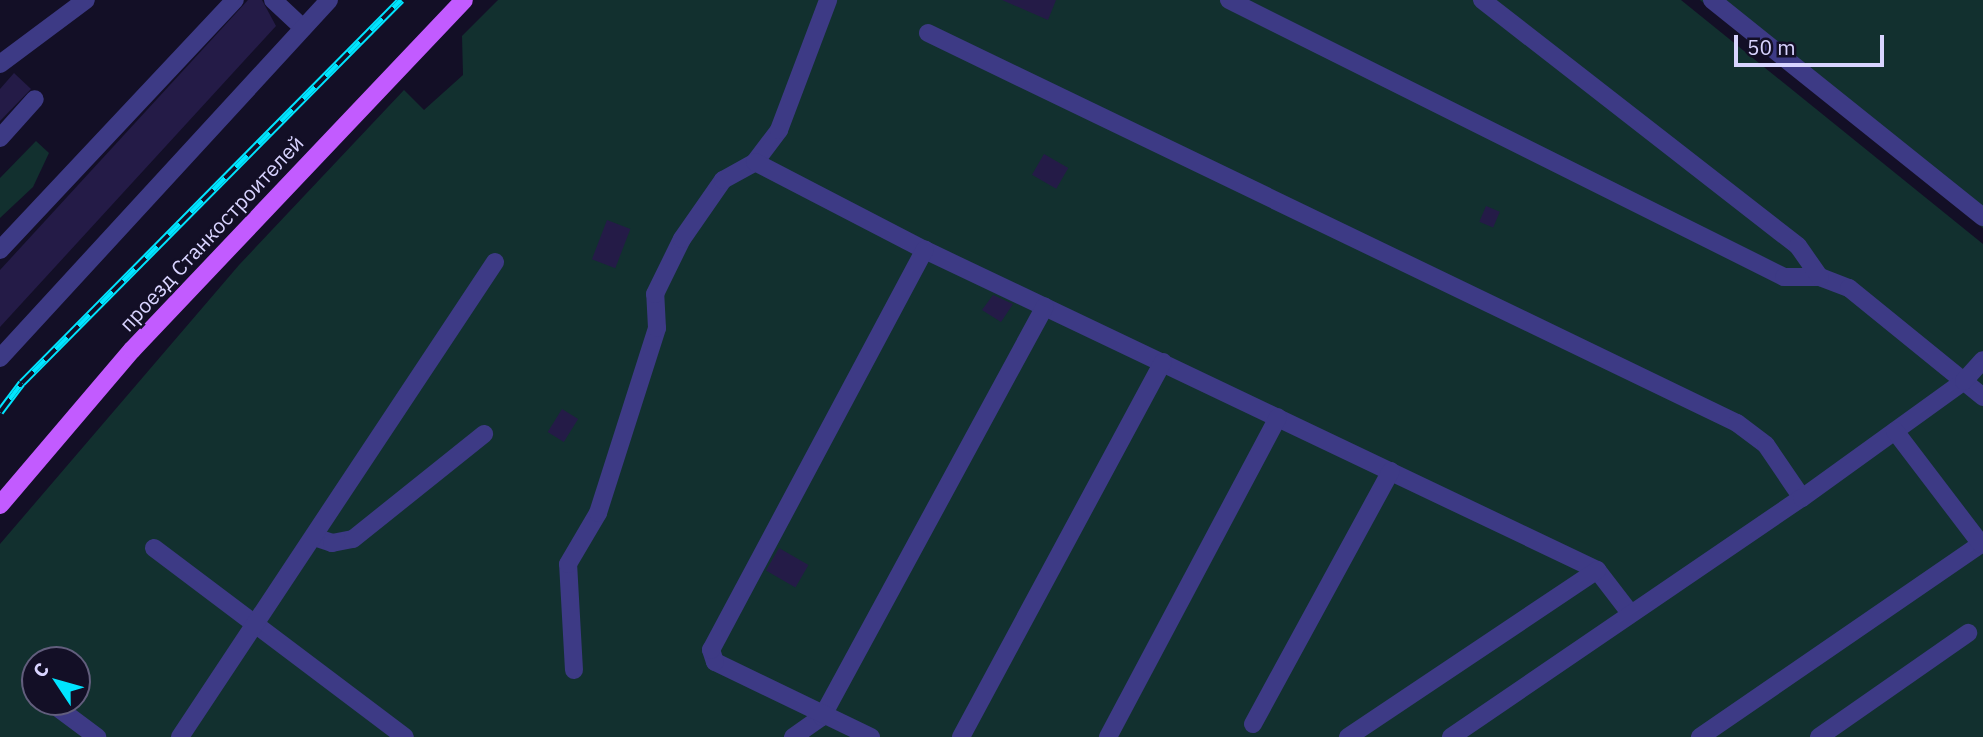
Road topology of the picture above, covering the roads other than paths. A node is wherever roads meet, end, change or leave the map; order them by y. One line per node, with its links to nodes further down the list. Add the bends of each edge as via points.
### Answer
1 (86, 0): 12 (street)
2 (235, 0): 17 (street)
3 (273, 0): 10 (street)
4 (329, 0): 10 (street)
5 (464, 0): 32 (main road, проезд Станкостроителей, via 141,340)
6 (828, 0): 15 (street, via 779,130)
7 (1229, 0): 20 (street, via 1784,277)
8 (1482, 0): 20 (street, via 1798,246)
9 (1712, 0): 16 (street)
10 (303, 28): 22 (street)
11 (928, 33): 31 (street, via 1737,423 1766,445)
12 (0, 64)
13 (36, 99): 14 (street)
14 (0, 138)
15 (755, 162): 18 (street); 39 (street, via 723,180 682,239 655,294 657,328 598,513 568,564)
16 (1983, 217)
17 (0, 250)
18 (925, 250): 21 (street); 41 (street, via 711,650 715,662)
19 (495, 262): 33 (street)
20 (1820, 277): 25 (street, via 1849,288)
21 (1045, 307): 24 (street); 41 (street)
22 (0, 358)
23 (1983, 360): 25 (street)
24 (1163, 362): 27 (street); 48 (street)
25 (1964, 381): 26 (street); 28 (street)
26 (1983, 397)
27 (1278, 417): 30 (street); 49 (street)
28 (1895, 431): 31 (street); 52 (street, via 1981,544)
29 (484, 434): 33 (street, via 353,539 332,543)
30 (1391, 471): 35 (street); 42 (street)
31 (1802, 498): 36 (street)
32 (0, 505)
33 (314, 537): 37 (street)
34 (154, 548): 37 (street)
35 (1597, 570): 36 (street); 50 (street)
36 (1630, 613): 51 (street)
37 (258, 625): 44 (street); 45 (street)
38 (1968, 633): 53 (street)
39 (574, 670)
40 (69, 716): 43 (street)
41 (822, 717): 46 (street); 47 (street)
42 (1254, 724)
43 (97, 737)
44 (180, 737)
45 (405, 737)
46 (793, 737)
47 (871, 737)
48 (961, 737)
49 (1108, 737)
50 (1348, 737)
51 (1451, 737)
52 (1700, 737)
53 (1819, 737)

